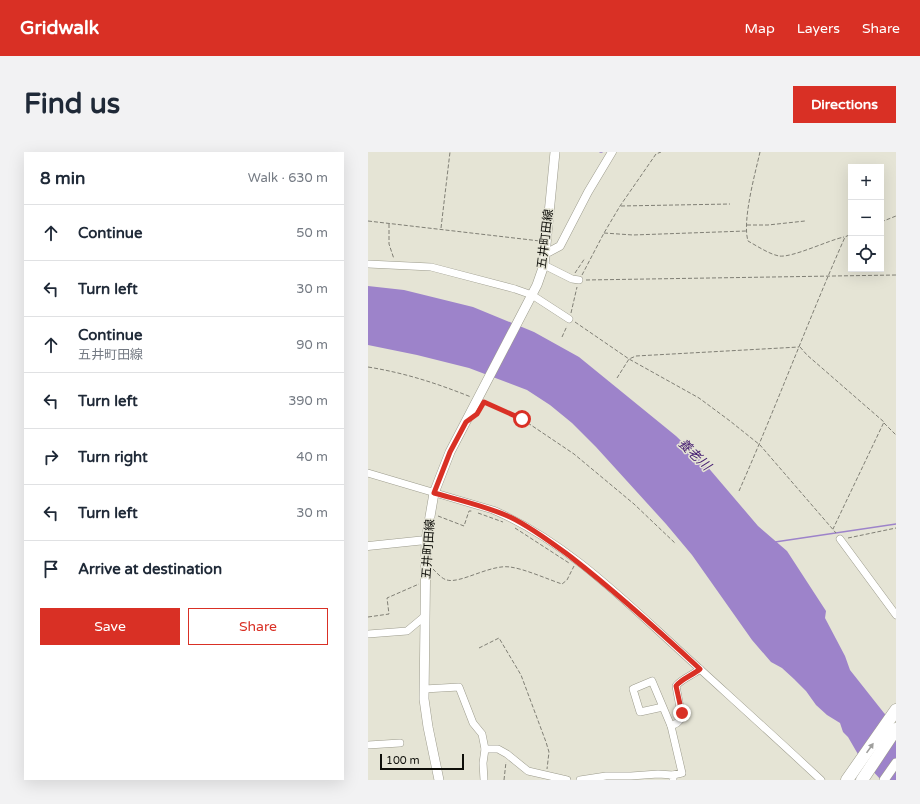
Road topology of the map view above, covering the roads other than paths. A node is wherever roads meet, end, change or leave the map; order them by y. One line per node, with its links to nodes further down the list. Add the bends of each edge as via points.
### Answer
1 (556, 152): 3 (main road, 五井町田線)
2 (612, 152): 3 (street, via 560,246)
3 (545, 254): 5 (main road, 五井町田線)
4 (368, 264): 7 (street, via 431,267)
5 (544, 265): 6 (street); 7 (main road, 五井町田線)
6 (576, 279)
7 (532, 295): 8 (street); 10 (main road, 五井町田線, via 481,401 450,452)
8 (569, 319)
9 (368, 473): 10 (street)
10 (434, 493): 12 (main road, 五井町田線); 19 (street, via 493,510 547,539 615,592)
11 (840, 539): 14 (street)
12 (426, 540): 13 (street); 15 (main road, 五井町田線)
13 (368, 546)
14 (896, 615)
15 (425, 616): 16 (main road, 五井町田線); 17 (street)
16 (425, 630): 17 (street); 20 (main road, 五井町田線)
17 (407, 631): 18 (street)
18 (368, 634)
19 (700, 669): 23 (street, via 676,686 682,718); 35 (street)
20 (424, 689): 27 (street, via 459,686 473,723 482,734); 31 (main road, 五井町田線, via 428,727)
21 (662, 707): 21 (street, via 652,681 632,689 640,712); 23 (street)
22 (896, 710): 36 (highway, one-way to 22)
23 (671, 726): 30 (street, via 682,773)
24 (896, 729): 37 (highway)
25 (400, 743): 26 (street)
26 (368, 745)
27 (485, 749): 29 (street, via 498,749 528,771); 32 (street)
28 (896, 763): 38 (main road)
29 (545, 777): 33 (street)
30 (673, 777): 34 (street, via 658,774)
31 (439, 780)
32 (484, 780)
33 (567, 780)
34 (580, 780)
35 (821, 780)
36 (847, 780)
37 (862, 780)
38 (884, 780)

